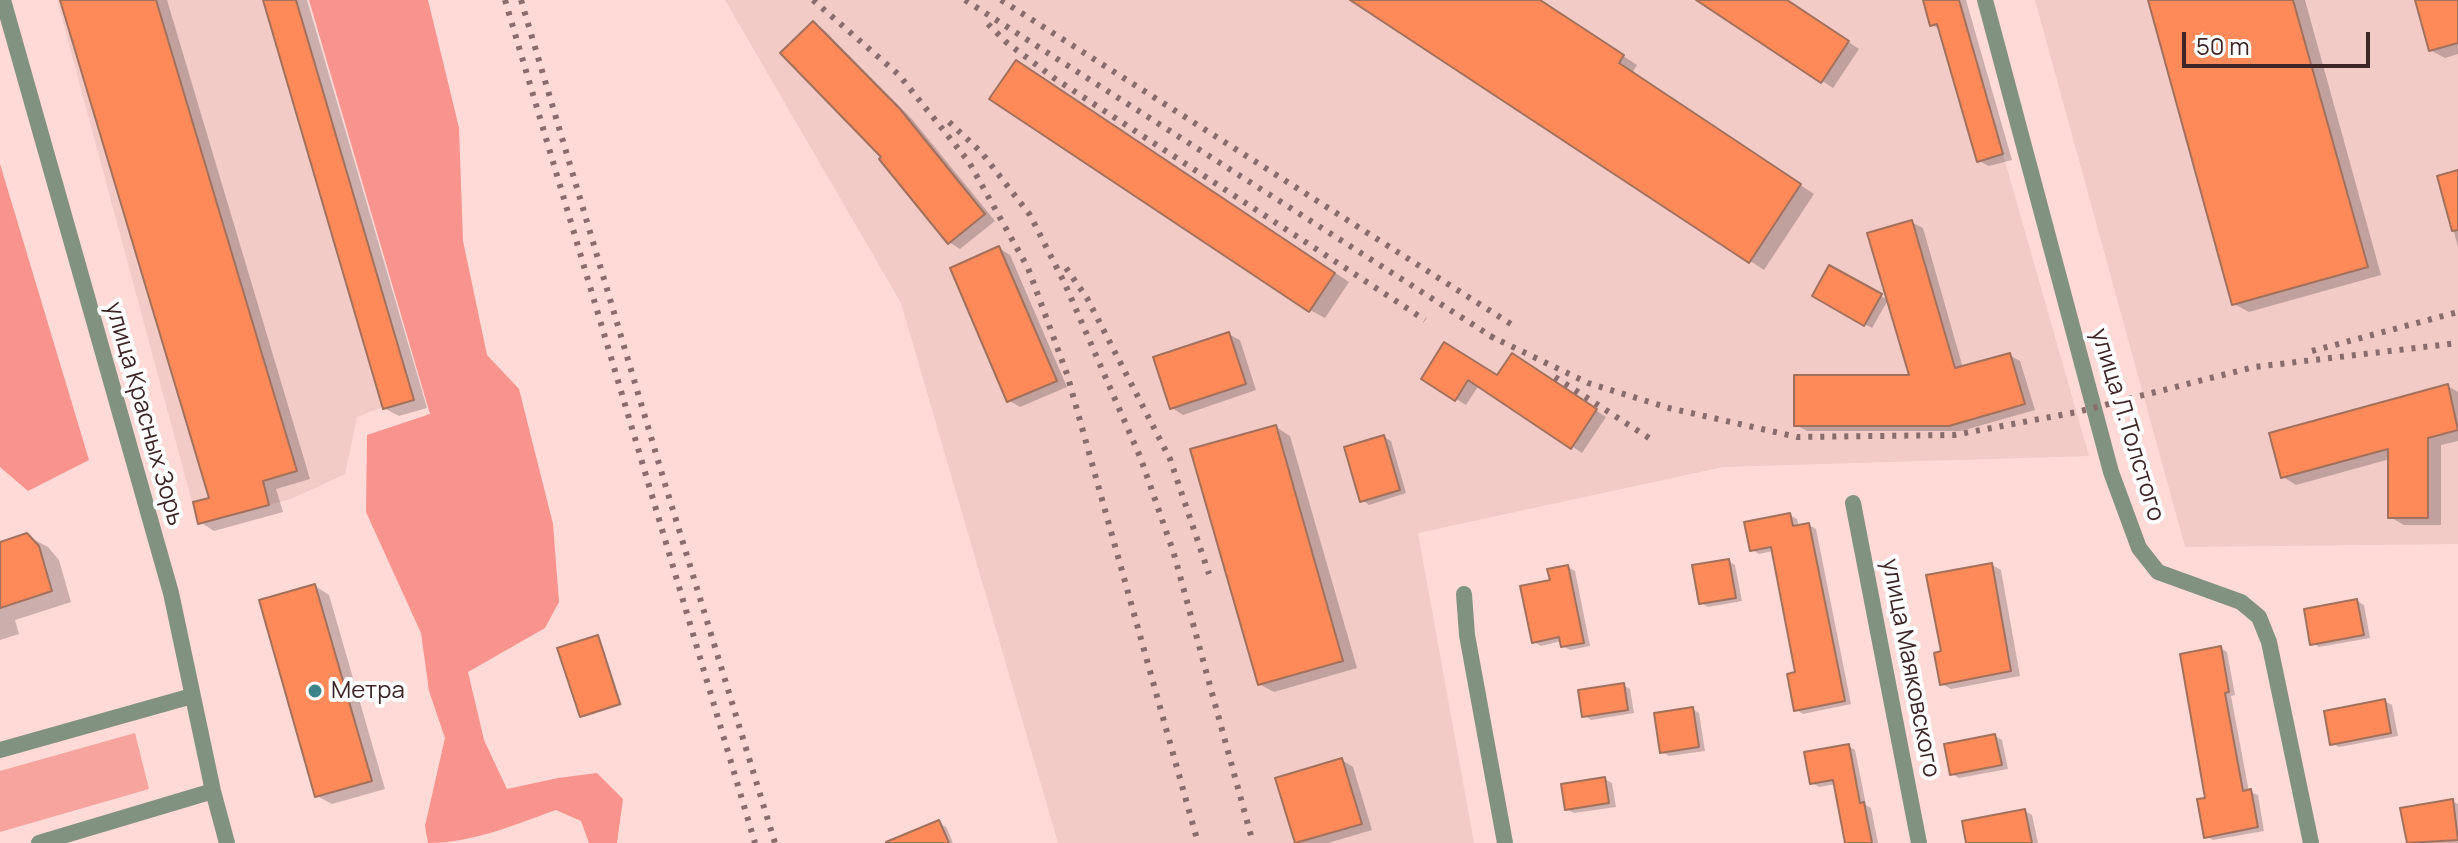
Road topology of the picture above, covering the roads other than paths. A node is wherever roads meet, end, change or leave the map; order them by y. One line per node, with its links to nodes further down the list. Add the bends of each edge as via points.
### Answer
1 (3, 0): 5 (street, улица Красных Зорь, via 171,593)
2 (1985, 0): 12 (street, улица Л.Толстого, via 2111,472 2139,548 2158,572 2241,602 2259,617 2269,642)
3 (1853, 503): 11 (street, улица Маяковского)
4 (1464, 594): 10 (street)
5 (192, 696): 6 (street); 7 (street, улица Красных Зорь)
6 (0, 750)
7 (213, 791): 8 (street); 9 (street, улица Красных Зорь)
8 (39, 843)
9 (227, 843)
10 (1505, 843)
11 (1919, 843)
12 (2311, 843)

